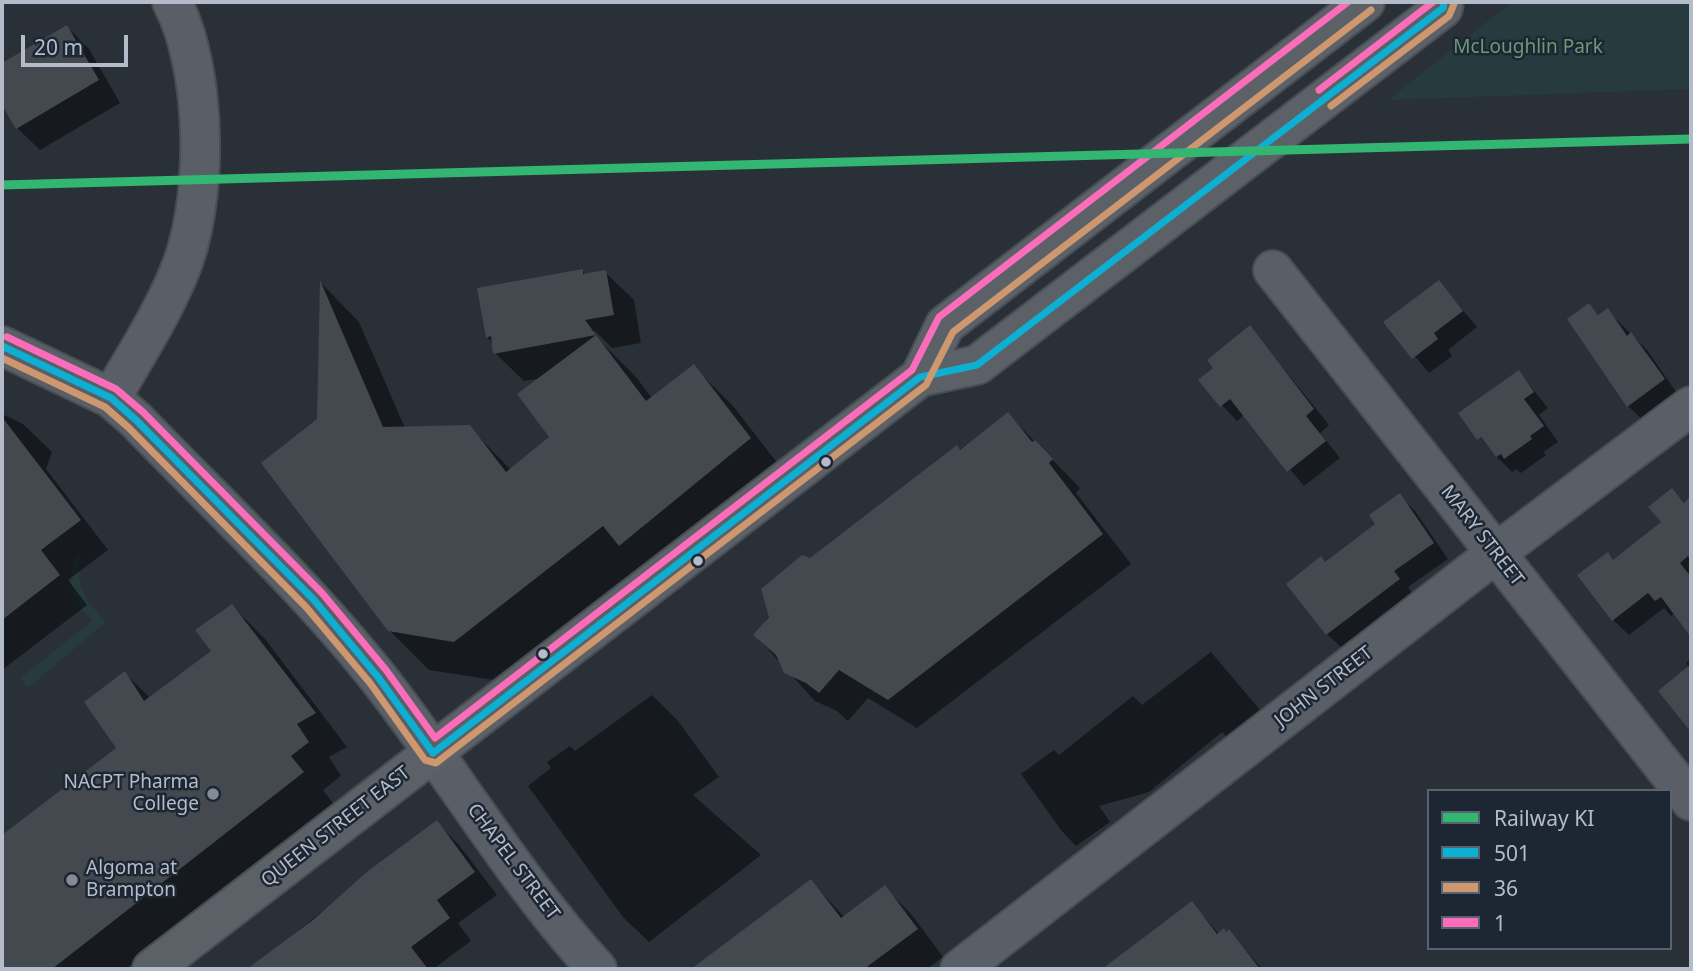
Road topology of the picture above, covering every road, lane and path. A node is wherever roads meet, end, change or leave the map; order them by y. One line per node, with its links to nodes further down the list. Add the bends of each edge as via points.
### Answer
1 (172, 2): 7 (street, via 196,84 200,158 195,208 179,273)
2 (1365, 2): 6 (main road, QUEEN STREET EAST, via 945,325)
3 (1444, 2): 6 (main road, QUEEN STREET EAST, via 1443,8 977,365)
4 (1273, 270): 9 (street, MARY STREET)
5 (2, 346): 7 (street, CHAPEL STREET)
6 (920, 377): 10 (main road, QUEEN STREET EAST)
7 (111, 398): 10 (street, CHAPEL STREET, via 314,600)
8 (1691, 406): 9 (street, JOHN STREET)
9 (1496, 553): 11 (street, MARY STREET); 14 (street, JOHN STREET)
10 (433, 753): 12 (main road, QUEEN STREET EAST); 13 (street, CHAPEL STREET)
11 (1691, 802)
12 (152, 969)
13 (597, 969)
14 (960, 969)

